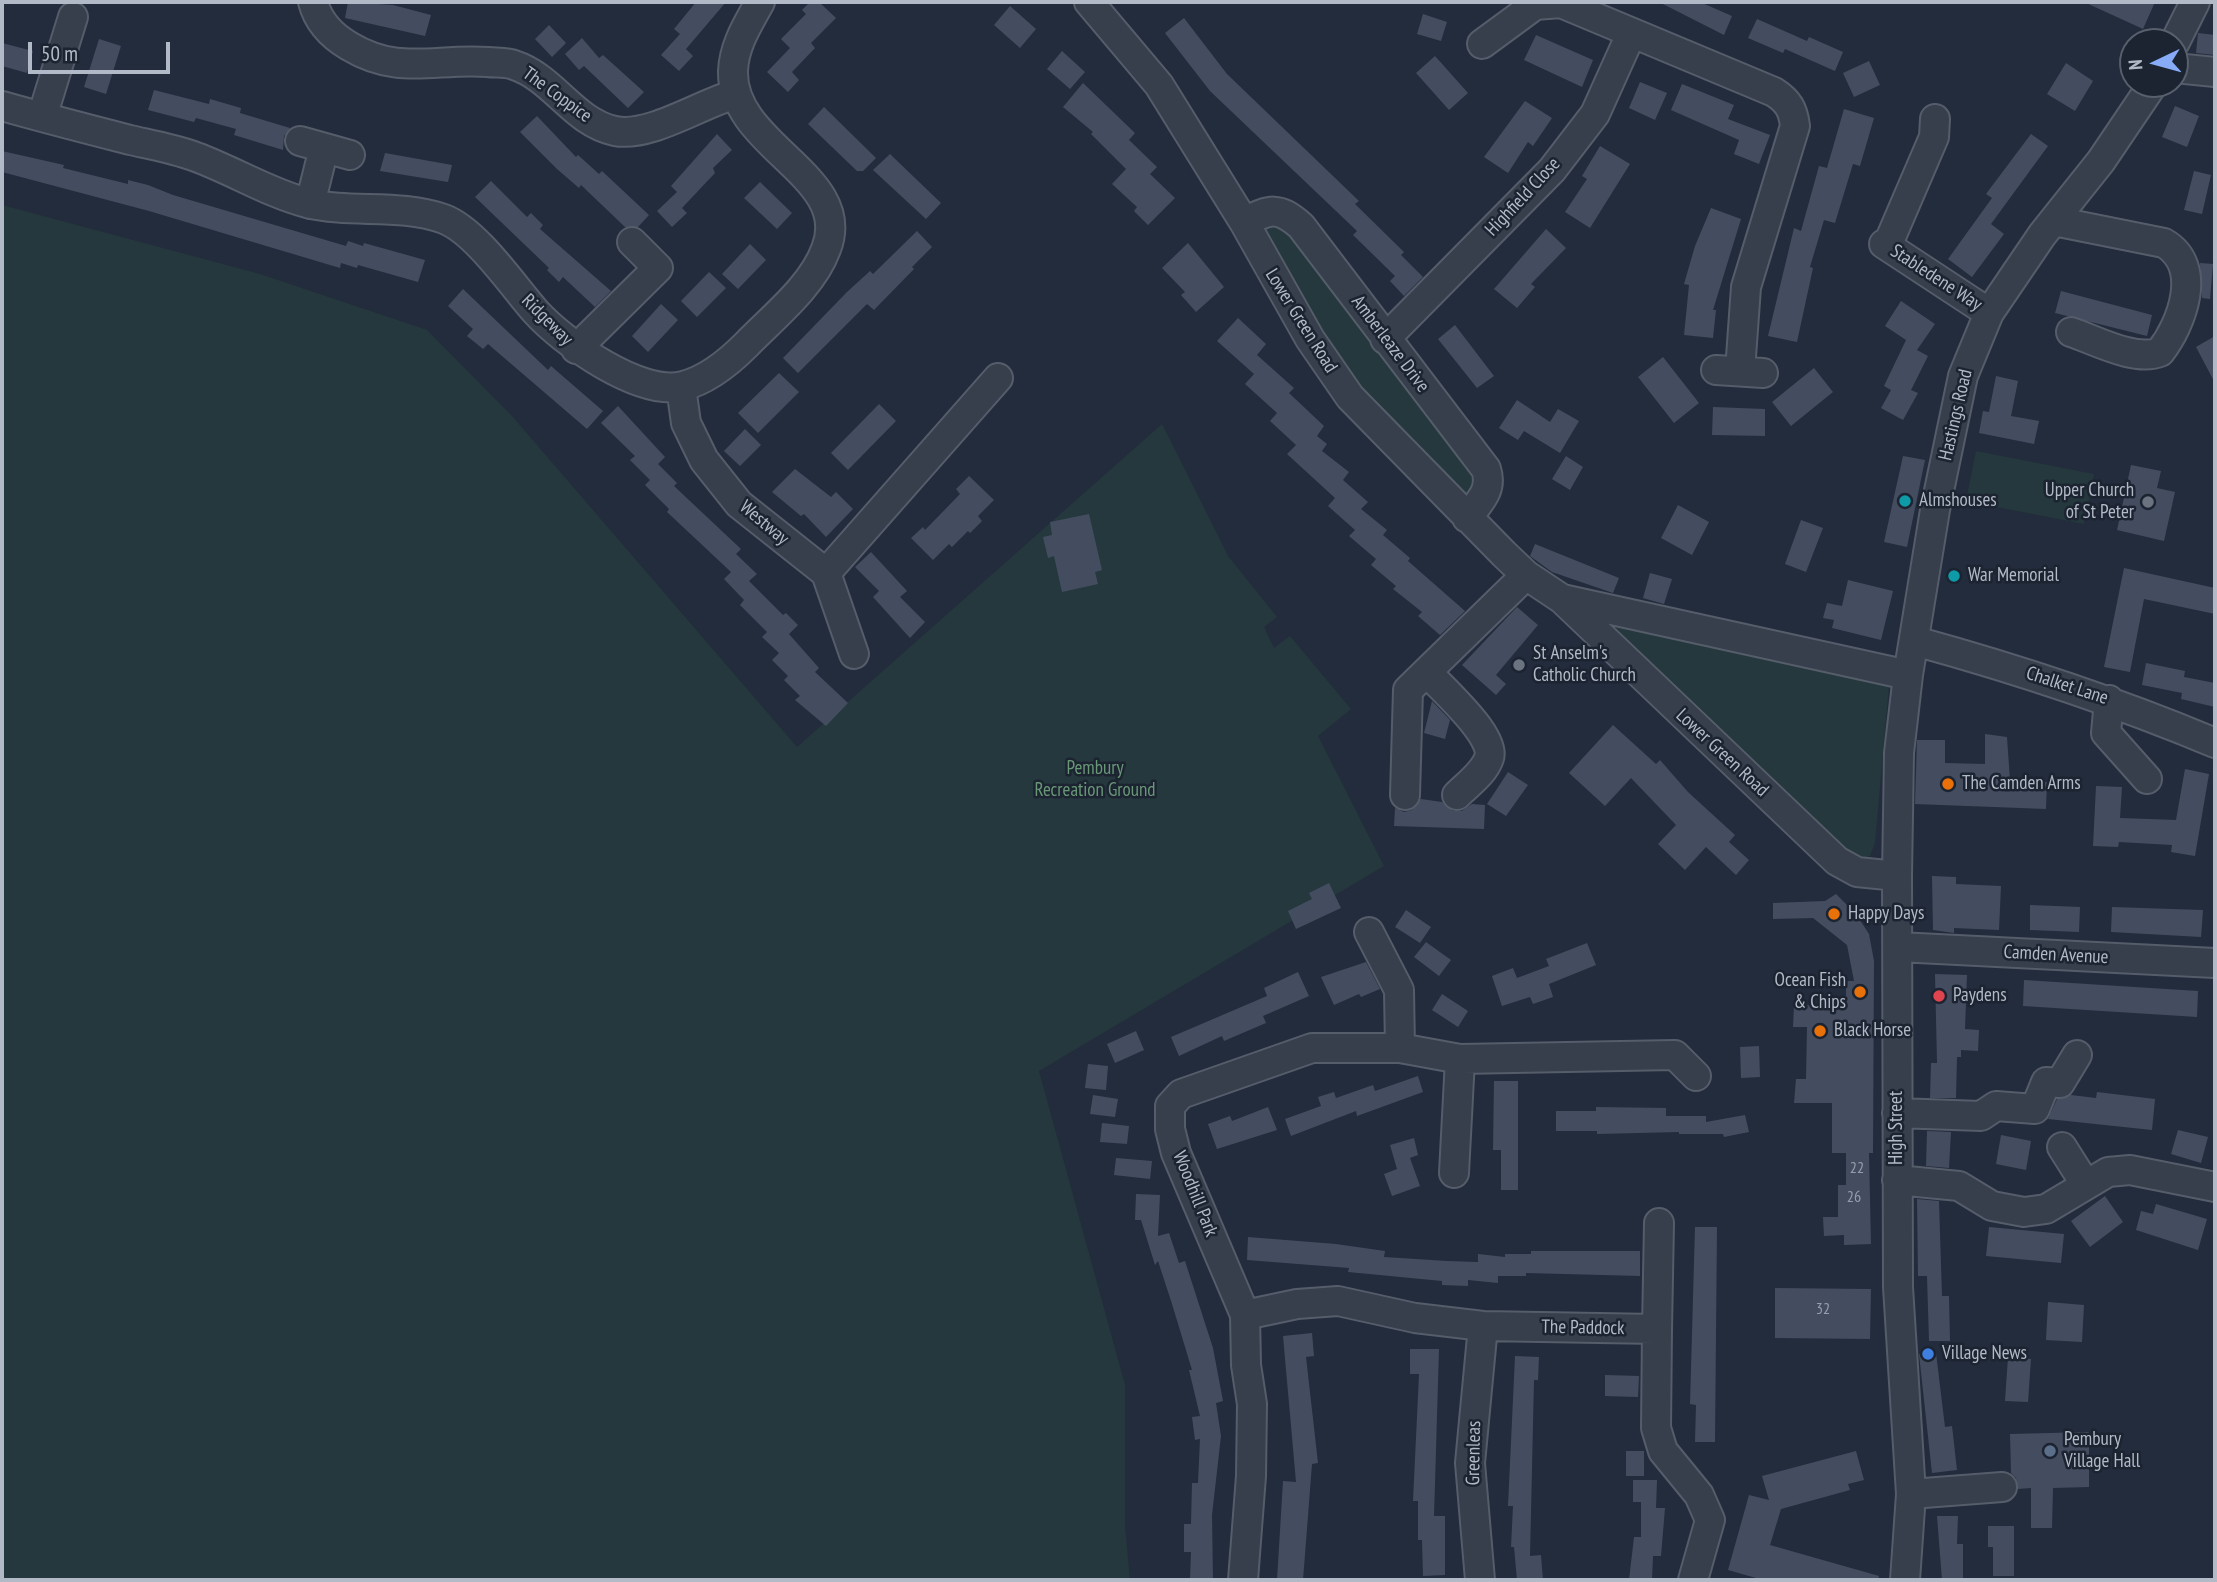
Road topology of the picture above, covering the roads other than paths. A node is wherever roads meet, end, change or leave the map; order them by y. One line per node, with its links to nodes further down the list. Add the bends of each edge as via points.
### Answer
1 (313, 2): 11 (street, The Coppice, via 336,38 369,58 398,65 514,64 549,85 585,119 617,132 649,128)
2 (760, 2): 11 (street, via 740,40 733,71)
3 (1089, 2): 19 (street, Lower Green Road, via 1159,85)
4 (2195, 2): 6 (street)
5 (73, 17): 14 (street)
6 (2182, 28)
7 (1631, 34): 8 (street, via 1561,2 1535,5); 23 (street, Highfield Close, via 1595,114 1552,170); 25 (street, via 1774,92 1802,108 1746,287)
8 (1482, 44)
9 (2189, 69): 10 (street)
10 (2215, 72)
11 (736, 94): 27 (street, via 752,124 823,196 845,226 800,290 731,360)
12 (2144, 98): 18 (street, Hastings Road)
13 (2, 106): 14 (street, Ridgeway)
14 (43, 117): 17 (street, Ridgeway, via 194,156)
15 (1935, 119): 21 (street, Stabledene Way, via 1934,137 1888,244 1884,244)
16 (325, 148): 17 (street)
17 (310, 204): 24 (street, Ridgeway, via 415,211 447,220 486,252 539,315)
18 (2054, 221): 21 (street, Hastings Road); 22 (street, via 2164,243 2175,249 2185,272 2186,298 2160,352 2128,351)
19 (1244, 222): 23 (street, Amberleaze Drive, via 1266,211 1284,212 1301,226); 28 (street, Lower Green Road, via 1310,339 1350,397)
20 (632, 242): 24 (street, via 659,268)
21 (1989, 313): 32 (street, Hastings Road, via 1963,376)
22 (2071, 332)
23 (1385, 339): 28 (street, Amberleaze Drive, via 1486,469 1488,491)
24 (576, 349): 27 (street, Ridgeway, via 626,376)
25 (1739, 371)
26 (998, 378): 29 (street)
27 (681, 387): 29 (street, Westway, via 686,423 705,460 739,504)
28 (1467, 518): 30 (street, Lower Green Road)
29 (826, 573): 33 (street)
30 (1527, 575): 31 (street, Lower Green Road); 34 (street)
31 (1562, 599): 35 (street, Lower Green Road); 41 (street, Lower Green Road, via 1837,861 1857,872)
32 (1914, 641): 35 (street, Hastings Road); 36 (street, Chalket Lane)
33 (854, 654)
34 (1427, 672): 39 (street, via 1408,690); 40 (street, via 1490,745 1484,768)
35 (1908, 675): 41 (street, High Street, via 1899,753)
36 (2109, 700): 37 (street, Chalket Lane); 38 (street, via 2106,733)
37 (2215, 743)
38 (2147, 779)
39 (1405, 795)
40 (1457, 795)
41 (1896, 876): 43 (street, High Street)
42 (1368, 932): 45 (street, via 1399,990)
43 (1898, 947): 44 (street, Camden Avenue); 49 (street, High Street)
44 (2215, 963)
45 (1400, 1048): 47 (street, Woodhill Park); 56 (street, Woodhill Park, via 1312,1048 1181,1094 1170,1106 1176,1153)
46 (2077, 1055): 49 (street, via 2060,1083 2046,1082 2035,1109 1996,1106 1981,1116)
47 (1460, 1059): 48 (street, Woodhill Park, via 1675,1055); 51 (street)
48 (1696, 1076)
49 (1897, 1113): 52 (street, High Street)
50 (2062, 1147): 53 (street)
51 (1454, 1173)
52 (1897, 1180): 53 (street, via 1959,1186 1992,1206 2024,1212 2046,1209); 60 (street, High Street, via 1900,1357)
53 (2086, 1185): 54 (street, via 2108,1172 2130,1170)
54 (2215, 1187)
55 (1660, 1223): 58 (street)
56 (1245, 1315): 57 (street, The Paddock, via 1338,1301 1415,1318); 61 (street, Woodhill Park, via 1252,1404)
57 (1483, 1326): 58 (street, The Paddock); 62 (street, Greenleas, via 1471,1463)
58 (1657, 1329): 63 (street, via 1657,1428 1663,1451 1699,1495 1710,1520)
59 (2002, 1487): 60 (street)
60 (1911, 1494): 64 (street, High Street)
61 (1243, 1580)
62 (1480, 1580)
63 (1693, 1580)
64 (1905, 1580)

